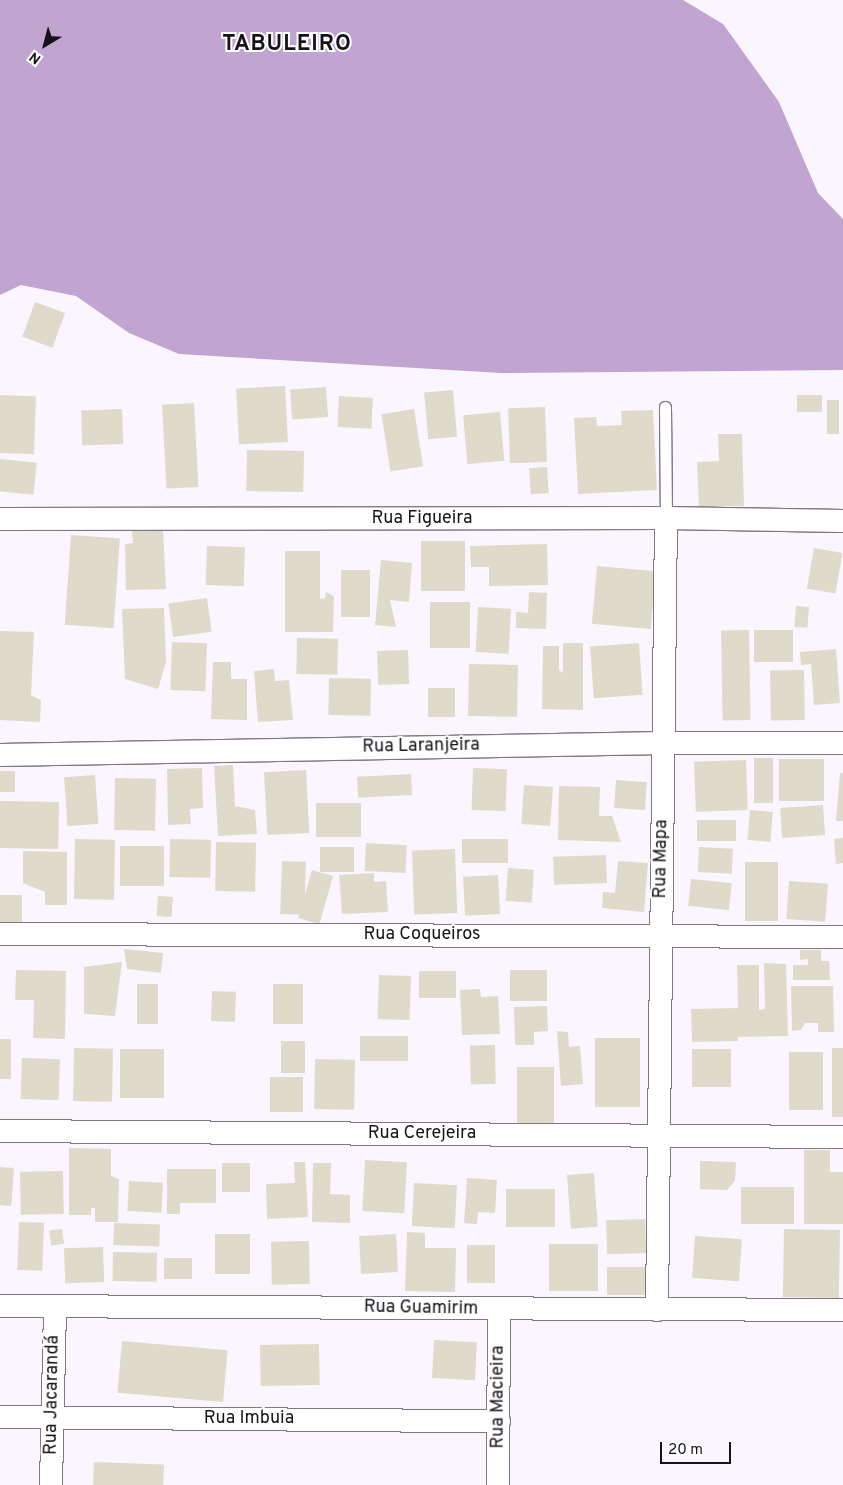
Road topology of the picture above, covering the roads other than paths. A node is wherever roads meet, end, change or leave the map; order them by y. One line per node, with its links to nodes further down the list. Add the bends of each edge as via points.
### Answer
1 (665, 407): 2 (lane, Rua Mapa)
2 (666, 518): 3 (street, Rua Figueira); 4 (street, Rua Figueira); 6 (street, Rua Mapa)
3 (0, 520)
4 (843, 521)
5 (843, 742): 6 (street, Rua Laranjeira)
6 (664, 743): 7 (street, Rua Laranjeira); 9 (street, Rua Mapa)
7 (0, 755)
8 (0, 934): 9 (street, Rua Coqueiros)
9 (662, 936): 10 (street, Rua Coqueiros); 12 (street, Rua Mapa)
10 (843, 937)
11 (0, 1131): 12 (street, Rua Cerejeira)
12 (659, 1135): 13 (street, Rua Cerejeira); 17 (street, Rua Mapa)
13 (843, 1136)
14 (0, 1306): 15 (street, Rua Guamirim)
15 (55, 1306): 16 (street, Rua Guamirim); 20 (street, Rua Jacarandá)
16 (499, 1310): 17 (street, Rua Guamirim); 21 (street, Rua Macieira)
17 (657, 1310): 18 (street, Rua Guamirim)
18 (843, 1310)
19 (0, 1417): 20 (street, Rua Imbuia)
20 (52, 1417): 21 (street, Rua Imbuia); 22 (street, Rua Jacarandá)
21 (499, 1421): 23 (street, Rua Macieira)
22 (51, 1485)
23 (498, 1485)

